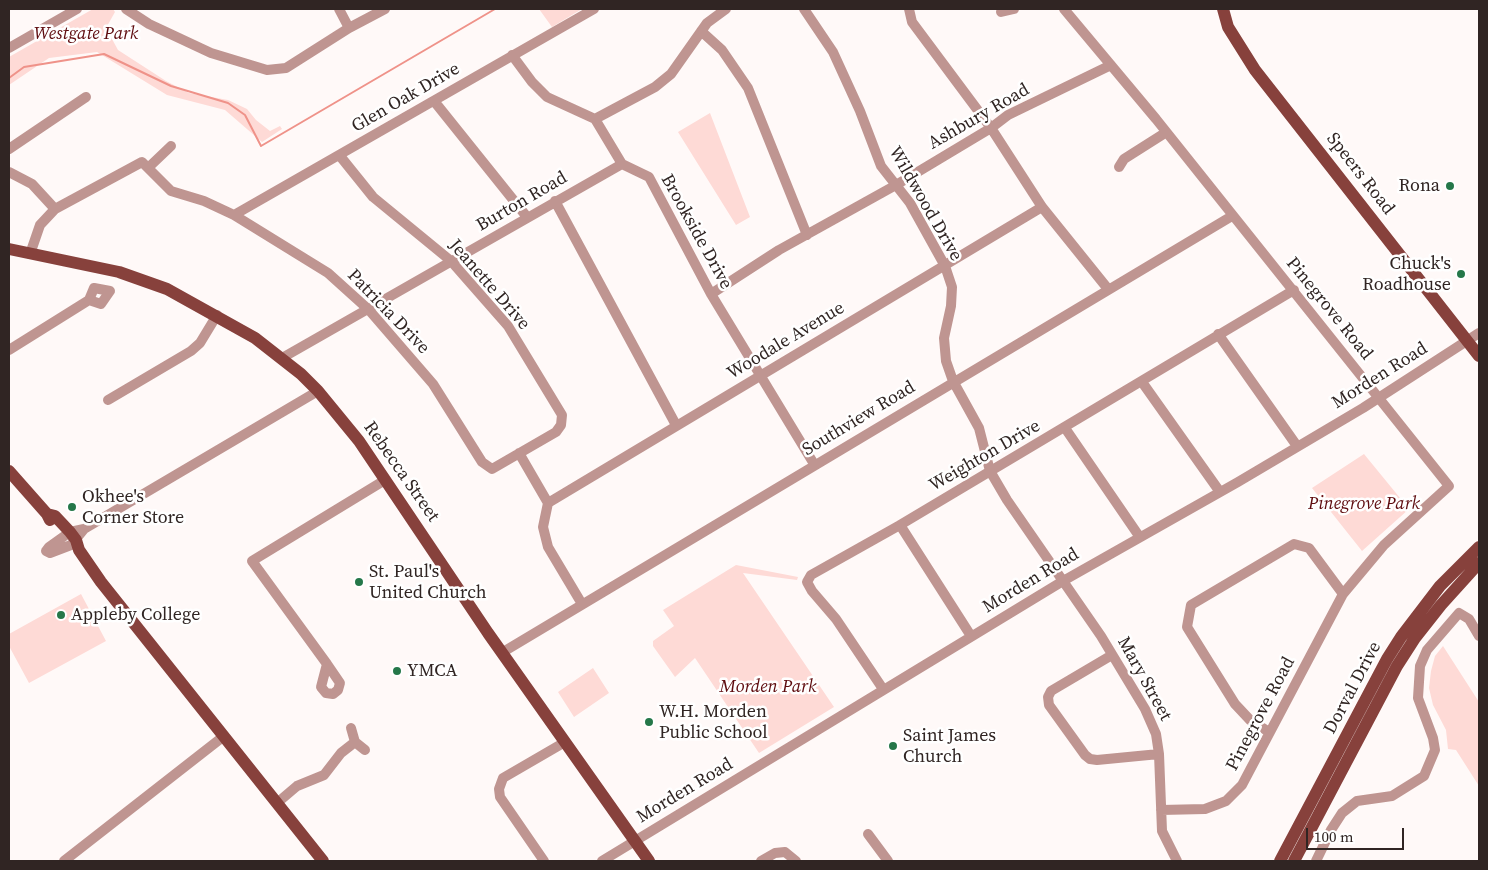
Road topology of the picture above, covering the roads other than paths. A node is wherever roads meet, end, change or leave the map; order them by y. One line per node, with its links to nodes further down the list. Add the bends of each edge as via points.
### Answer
1 (77, 9): 15 (street)
2 (126, 9): 13 (street, via 149,24 211,53 267,70 286,68)
3 (339, 9): 13 (street)
4 (385, 9): 13 (street)
5 (594, 9): 16 (street, Glen Oak Drive)
6 (726, 9): 14 (street)
7 (804, 9): 30 (street, Wildwood Drive, via 833,52 881,166)
8 (909, 9): 21 (street, via 912,22)
9 (1014, 9): 12 (street)
10 (1064, 9): 17 (street, Pinegrove Road)
11 (1223, 9): 50 (main road, Speers Road, via 1228,27 1255,70)
12 (1001, 12)
13 (348, 28)
14 (701, 30): 20 (street, via 671,74 655,87); 37 (street, via 722,50 748,88)
15 (9, 48)
16 (512, 55): 19 (street, Glen Oak Drive); 20 (street, via 547,97)
17 (1111, 65): 21 (street, Ashbury Road, via 1008,115); 22 (street, Pinegrove Road)
18 (86, 97): 24 (street)
19 (434, 101): 25 (street, Glen Oak Drive); 36 (street)
20 (595, 118): 26 (street)
21 (991, 128): 30 (street, Ashbury Road); 32 (street)
22 (1165, 133): 27 (street, via 1124,159); 35 (street, Pinegrove Road)
23 (171, 146): 28 (street)
24 (9, 149)
25 (340, 156): 34 (street, Glen Oak Drive); 40 (street, Jeanette Drive, via 373,197)
26 (622, 164): 31 (street, Burton Road); 44 (street, Brookside Drive, via 649,178)
27 (1119, 167)
28 (149, 168): 33 (street, via 142,162); 34 (street, Patricia Drive, via 171,191)
29 (9, 172): 33 (street, via 32,184)
30 (896, 185): 37 (street, Ashbury Road); 41 (street, Wildwood Drive, via 910,202)
31 (555, 201): 36 (street, Burton Road); 60 (street)
32 (1042, 207): 41 (street, Woodale Avenue); 42 (street)
33 (55, 209): 39 (street, via 40,225)
34 (234, 215): 46 (street, Patricia Drive, via 328,273)
35 (1232, 216): 42 (street, Southview Road); 43 (street, Pinegrove Road)
36 (527, 218): 40 (street, Burton Road)
37 (807, 235): 44 (street, Ashbury Road)
38 (9, 249): 39 (main road, Rebecca Street)
39 (30, 254): 47 (main road, Rebecca Street, via 119,272 167,289)
40 (451, 261): 46 (street, Burton Road); 63 (street, Jeanette Drive, via 508,326 562,416 556,432)
41 (945, 266): 54 (street, Woodale Avenue); 55 (street, Wildwood Drive, via 952,287 944,338 946,361)
42 (1108, 289): 55 (street, Southview Road)
43 (1294, 290): 49 (street, Weighton Drive); 58 (street, Pinegrove Road)
44 (712, 294): 54 (street, Brookside Drive)
45 (89, 300): 51 (street)
46 (369, 310): 53 (street, Burton Road); 63 (street, Patricia Drive, via 433,384 482,462 492,469)
47 (217, 315): 53 (main road, Rebecca Street); 59 (street, via 200,343 191,351)
48 (1479, 333): 50 (street, Morden Road)
49 (1218, 334): 56 (street, Weighton Drive); 62 (street)
50 (1467, 340): 52 (main road, Speers Road); 58 (street, Morden Road)
51 (9, 350)
52 (1479, 356)
53 (282, 358): 57 (main road, Rebecca Street)
54 (760, 375): 60 (street, Woodale Avenue); 64 (street, Brookside Drive)
55 (953, 381): 64 (street, Southview Road); 66 (street, Wildwood Drive, via 980,428)
56 (1142, 382): 61 (street, Weighton Drive); 68 (street)
57 (318, 390): 67 (main road, Rebecca Street); 72 (street, via 84,529)
58 (1380, 396): 62 (street, Morden Road); 76 (street, Pinegrove Road, via 1449,486 1384,545)
59 (108, 400)
60 (676, 425): 69 (street, Woodale Avenue)
61 (1065, 428): 66 (street, Weighton Drive); 71 (street)
62 (1297, 446): 68 (street, Morden Road)
63 (519, 453): 69 (street)
64 (814, 464): 77 (street, Southview Road)
65 (9, 471): 72 (main road)
66 (990, 471): 70 (street, Weighton Drive); 75 (street, Wildwood Drive)
67 (385, 480): 80 (main road, Rebecca Street); 82 (street, via 252,561)
68 (1220, 492): 71 (street, Morden Road)
69 (548, 503): 77 (street, via 543,527 548,547)
70 (900, 525): 78 (street); 83 (street, Weighton Drive, via 830,563 811,575 807,582)
71 (1139, 536): 75 (street, Morden Road)
72 (72, 541): 86 (main road)
73 (1479, 547): 104 (main road, Dorval Drive, via 1440,586 1391,651)
74 (1479, 563): 105 (main road, Dorval Drive, via 1441,605 1397,666)
75 (1063, 581): 78 (street, Morden Road); 81 (street, Mary Street)
76 (1343, 594): 85 (street, Pinegrove Road); 85 (street, via 1309,548 1294,544 1191,605 1187,627 1234,704)
77 (582, 604): 80 (street, Southview Road)
78 (971, 636): 83 (street, Morden Road)
79 (1479, 636): 106 (street, via 1468,619 1459,613 1427,650 1420,666 1418,698 1435,750 1424,776 1392,796 1357,801 1342,813 1330,830)
80 (503, 652): 88 (main road, Rebecca Street)
81 (1112, 655): 90 (street, Mary Street, via 1145,709 1156,734); 90 (street, via 1051,691 1049,705 1090,759)
82 (327, 664)
83 (883, 689): 94 (street, Morden Road)
84 (351, 728): 87 (street)
85 (1269, 732): 92 (street, Pinegrove Road, via 1242,785 1226,800 1205,809)
86 (224, 736): 91 (main road); 95 (street)
87 (355, 742): 89 (street); 91 (street, via 324,774 297,786)
88 (565, 742): 94 (main road, Rebecca Street); 97 (street, via 503,778 499,789 500,797)
89 (365, 750)
90 (1159, 754): 92 (street, Mary Street)
91 (277, 803): 96 (main road)
92 (1161, 810): 103 (street, Mary Street, via 1162,831)
93 (868, 834): 102 (street)
94 (635, 840): 98 (street, Morden Road); 99 (main road, Rebecca Street)
95 (64, 861)
96 (323, 861)
97 (544, 861)
98 (602, 861)
99 (649, 861)
100 (761, 861): 101 (street, via 775,852 785,852)
101 (796, 861)
102 (888, 861)
103 (1177, 861)
104 (1280, 861)
105 (1294, 861)
106 (1316, 861)

